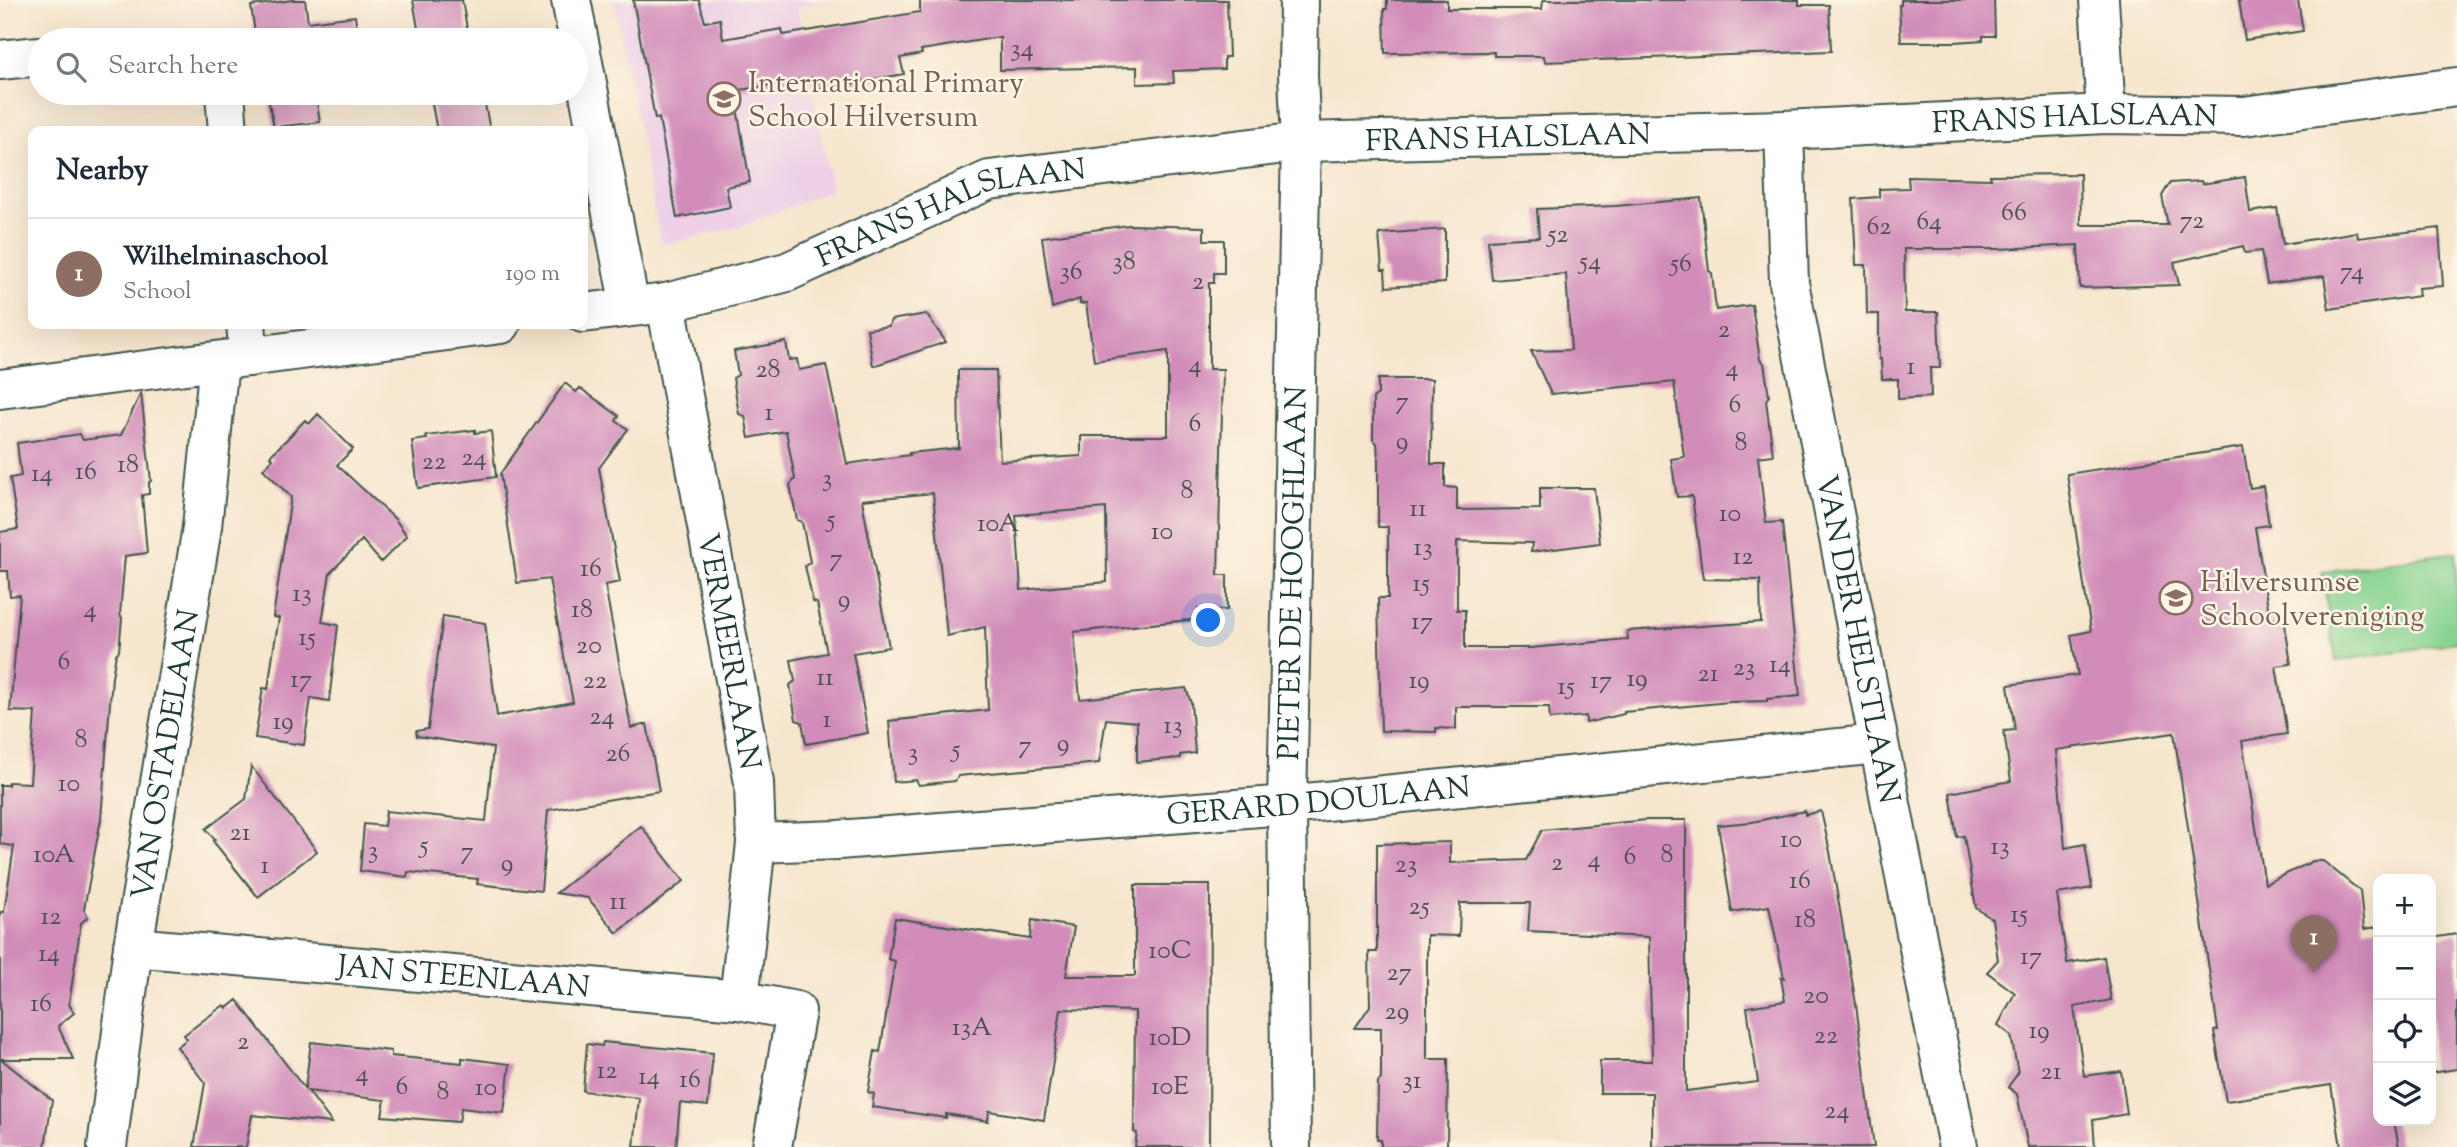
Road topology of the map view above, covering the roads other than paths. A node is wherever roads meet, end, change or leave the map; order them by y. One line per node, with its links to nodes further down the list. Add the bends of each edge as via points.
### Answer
1 (571, 0): 4 (street, VERMEERLAAN)
2 (1300, 0): 13 (street, PIETER DE HOOGHLAAN)
3 (2099, 0): 10 (street)
4 (578, 28)
5 (28, 57): 6 (street)
6 (0, 60)
7 (588, 67): 14 (street, VERMEERLAAN)
8 (2457, 86): 10 (street, FRANS HALSLAAN, via 2244,116)
9 (226, 105): 11 (street)
10 (2106, 114): 12 (street, FRANS HALSLAAN)
11 (228, 126)
12 (1784, 130): 13 (street, FRANS HALSLAAN); 19 (street, VAN DER HELSTLAAN, via 1789,284)
13 (1301, 142): 14 (street, FRANS HALSLAAN, via 989,180 787,272); 20 (street, PIETER DE HOOGHLAAN)
14 (648, 305): 15 (street, FRANS HALSLAAN); 21 (street, VERMEERLAAN, via 754,783)
15 (588, 312)
16 (444, 329): 17 (street)
17 (238, 347): 18 (street); 22 (street, VAN OSTADELAAN, via 202,527)
18 (0, 389)
19 (1878, 744): 20 (street, GERARD DOULAAN); 27 (street, VAN DER HELSTLAAN)
20 (1287, 805): 21 (street, GERARD DOULAAN); 26 (street, PIETER DE HOOGHLAAN)
21 (756, 843): 23 (street, VERMEERLAAN)
22 (133, 947): 23 (street, JAN STEENLAAN); 24 (street, VAN OSTADELAAN)
23 (739, 1000): 25 (street, JAN STEENLAAN, via 796,1012)
24 (107, 1147)
25 (772, 1147)
26 (1291, 1147)
27 (1958, 1147)

